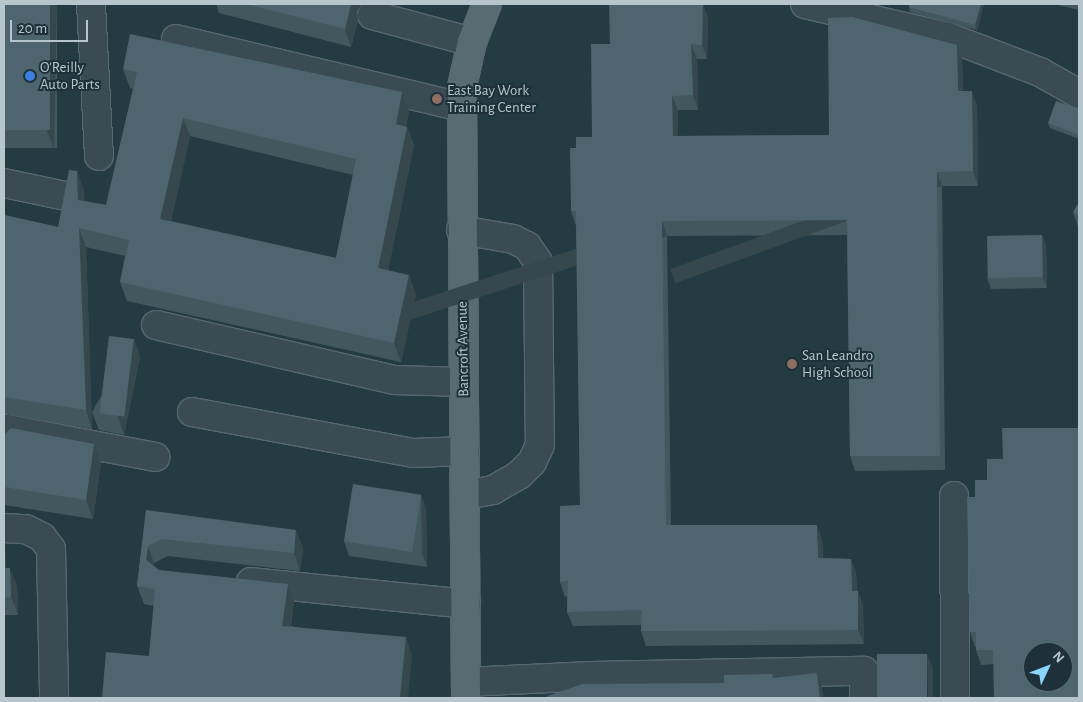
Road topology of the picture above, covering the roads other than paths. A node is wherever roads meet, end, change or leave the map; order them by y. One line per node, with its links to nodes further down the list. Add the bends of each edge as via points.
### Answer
1 (91, 4): 9 (lane)
2 (487, 4): 6 (main road, Bancroft Avenue)
3 (805, 4): 7 (lane, via 948,37 1040,72)
4 (372, 15): 6 (lane)
5 (176, 39): 8 (lane)
6 (472, 42): 8 (main road, Bancroft Avenue, via 462,87)
7 (1079, 94)
8 (462, 107): 12 (main road, Bancroft Avenue)
9 (99, 156)
10 (4, 183): 11 (lane)
11 (61, 195)
12 (461, 230): 14 (main road, Bancroft Avenue); 19 (lane, via 513,239 527,246 538,262 540,445 532,462 519,475 493,490)
13 (156, 325): 14 (lane, via 394,380)
14 (464, 382): 17 (main road, Bancroft Avenue)
15 (192, 412): 17 (lane, via 413,453)
16 (4, 441): 18 (lane, via 8,429)
17 (465, 451): 19 (main road, Bancroft Avenue)
18 (155, 457)
19 (466, 495): 23 (main road, Bancroft Avenue)
20 (954, 496): 27 (lane)
21 (4, 528): 25 (lane, via 26,529 42,537 51,549)
22 (227, 579): 23 (lane)
23 (466, 604): 24 (main road, Bancroft Avenue)
24 (466, 690): 26 (lane, via 592,676 864,671)
25 (54, 698)
26 (864, 698)
27 (955, 698)

